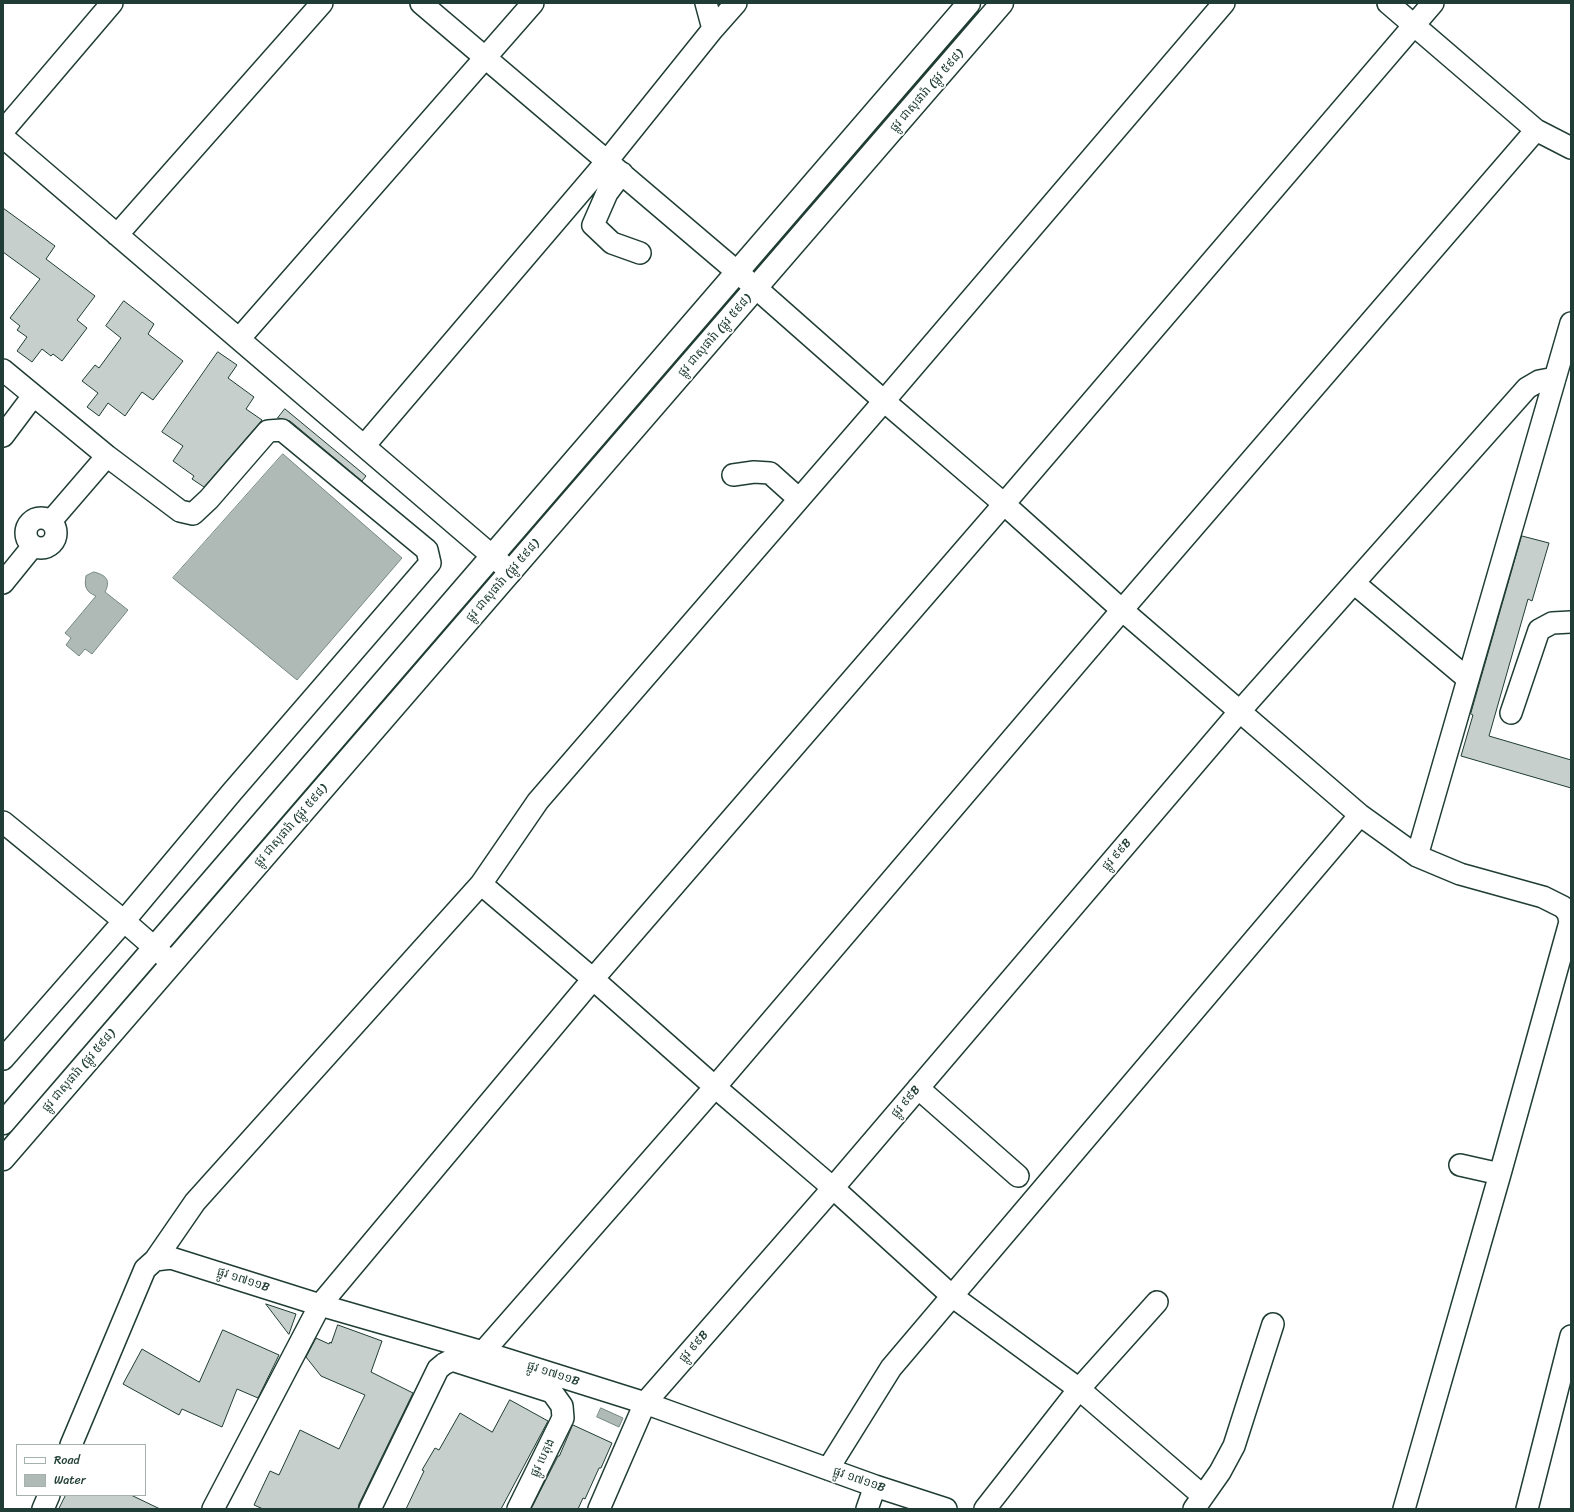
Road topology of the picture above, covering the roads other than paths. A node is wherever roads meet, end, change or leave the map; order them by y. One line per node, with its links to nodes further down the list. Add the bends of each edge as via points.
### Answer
1 (112, 3): 16 (street)
2 (322, 3): 20 (street)
3 (421, 3): 14 (street)
4 (533, 3): 14 (street)
5 (706, 3): 13 (street)
6 (736, 3): 13 (street)
7 (969, 3): 22 (main road, ផ្លូវ ជាសុផារ៉ា (ផ្លូវ ៥៩៨))
8 (1002, 3): 23 (main road, ផ្លូវ ជាសុផារ៉ា (ផ្លូវ ៥៩៨))
9 (1224, 3): 29 (street)
10 (1388, 3): 12 (street)
11 (1433, 3): 12 (street)
12 (1413, 24): 15 (street); 35 (street)
13 (713, 29): 19 (street)
14 (486, 57): 19 (street); 25 (street)
15 (1536, 130): 18 (street); 40 (street)
16 (3, 131)
17 (3, 137): 20 (street)
18 (1571, 148)
19 (615, 167): 21 (street, via 593,225 612,243); 22 (street); 31 (street)
20 (117, 235): 25 (street)
21 (640, 253)
22 (737, 271): 23 (street); 36 (main road, ផ្លូវ ជាសុផារ៉ា (ផ្លូវ ៥៩៨))
23 (756, 288): 29 (street); 37 (main road, ផ្លូវ ជាសុផារ៉ា (ផ្លូវ ៥៩៨))
24 (1571, 324): 27 (street)
25 (239, 339): 31 (street)
26 (3, 370): 28 (street)
27 (1555, 378): 39 (street, ផ្លូវ ៩៩B, via 1539,381 1527,388); 42 (street)
28 (33, 396): 30 (street); 32 (street)
29 (884, 401): 34 (street); 35 (street)
30 (3, 436)
31 (364, 446): 36 (street)
32 (107, 456): 38 (street, via 51,521 40,517 29,523 26,535 33,546); 50 (street, via 180,511 193,514 268,431 282,430 427,550 430,563)
33 (733, 475): 34 (street, via 770,473)
34 (799, 499): 48 (street, via 538,801)
35 (1004, 504): 40 (street); 53 (street)
36 (492, 556): 37 (street); 51 (main road, ផ្លូវ ជាសុផារ៉ា (ផ្លូវ ៥៩៨))
37 (511, 572): 52 (main road, ផ្លូវ ជាសុផារ៉ា (ផ្លូវ ៥៩៨))
38 (3, 583)
39 (1354, 583): 42 (street); 43 (street, ផ្លូវ ៩៩B)
40 (1122, 610): 43 (street); 55 (street)
41 (1571, 622): 44 (street, via 1552,623 1539,630)
42 (1468, 679): 47 (street)
43 (1240, 711): 45 (street); 56 (street, ផ្លូវ ៩៩B)
44 (1511, 713)
45 (1360, 815): 47 (street); 64 (street)
46 (3, 822): 50 (street)
47 (1417, 856): 49 (street, via 1460,874 1543,897)
48 (481, 884): 53 (street); 63 (street, via 195,1202)
49 (1570, 912): 60 (street, via 1570,922)
50 (124, 921): 51 (street); 54 (street)
51 (154, 948): 52 (street); 57 (main road, ផ្លូវ ជាសុផារ៉ា (ផ្លូវ ៥៩៨))
52 (172, 963): 58 (main road, ផ្លូវ ជាសុផារ៉ា (ផ្លូវ ៥៩៨))
53 (593, 979): 55 (street); 66 (street)
54 (3, 1059)
55 (715, 1087): 62 (street); 69 (street)
56 (918, 1088): 61 (street); 62 (street, ផ្លូវ ៩៩B)
57 (3, 1123)
58 (3, 1159)
59 (1460, 1165): 60 (street)
60 (1500, 1174): 85 (street)
61 (1018, 1176)
62 (833, 1188): 64 (street); 71 (street, ផ្លូវ ៩៩B)
63 (155, 1260): 66 (street, ផ្លូវ ១៧១១B, via 172,1258); 72 (street, via 145,1269)
64 (952, 1296): 70 (street); 73 (street, via 891,1368)
65 (1157, 1302): 70 (street)
66 (320, 1305): 69 (street, ផ្លូវ ១៧១១B); 78 (street)
67 (1273, 1324): 76 (street, via 1234,1446 1220,1472)
68 (1571, 1336): 86 (street)
69 (483, 1352): 71 (street, ផ្លូវ ១៧១១B)
70 (1079, 1389): 76 (street); 84 (street)
71 (645, 1403): 73 (street, ផ្លូវ ១៧១១B); 81 (street, ផ្លូវ ៩៩B)
72 (71, 1444)
73 (828, 1469): 74 (street, ផ្លូវ ១៧១១B)
74 (875, 1486): 82 (street); 83 (street, ផ្លូវ ១៧១១B)
75 (49, 1496): 77 (street)
76 (1198, 1502)
77 (43, 1509)
78 (213, 1509)
79 (370, 1509): 80 (street, ផ្លូវ បេតុង, via 438,1369 452,1360 552,1392 562,1406 563,1418)
80 (518, 1509)
81 (599, 1509)
82 (867, 1509)
83 (946, 1509)
84 (986, 1509)
85 (1404, 1509)
86 (1527, 1509)

